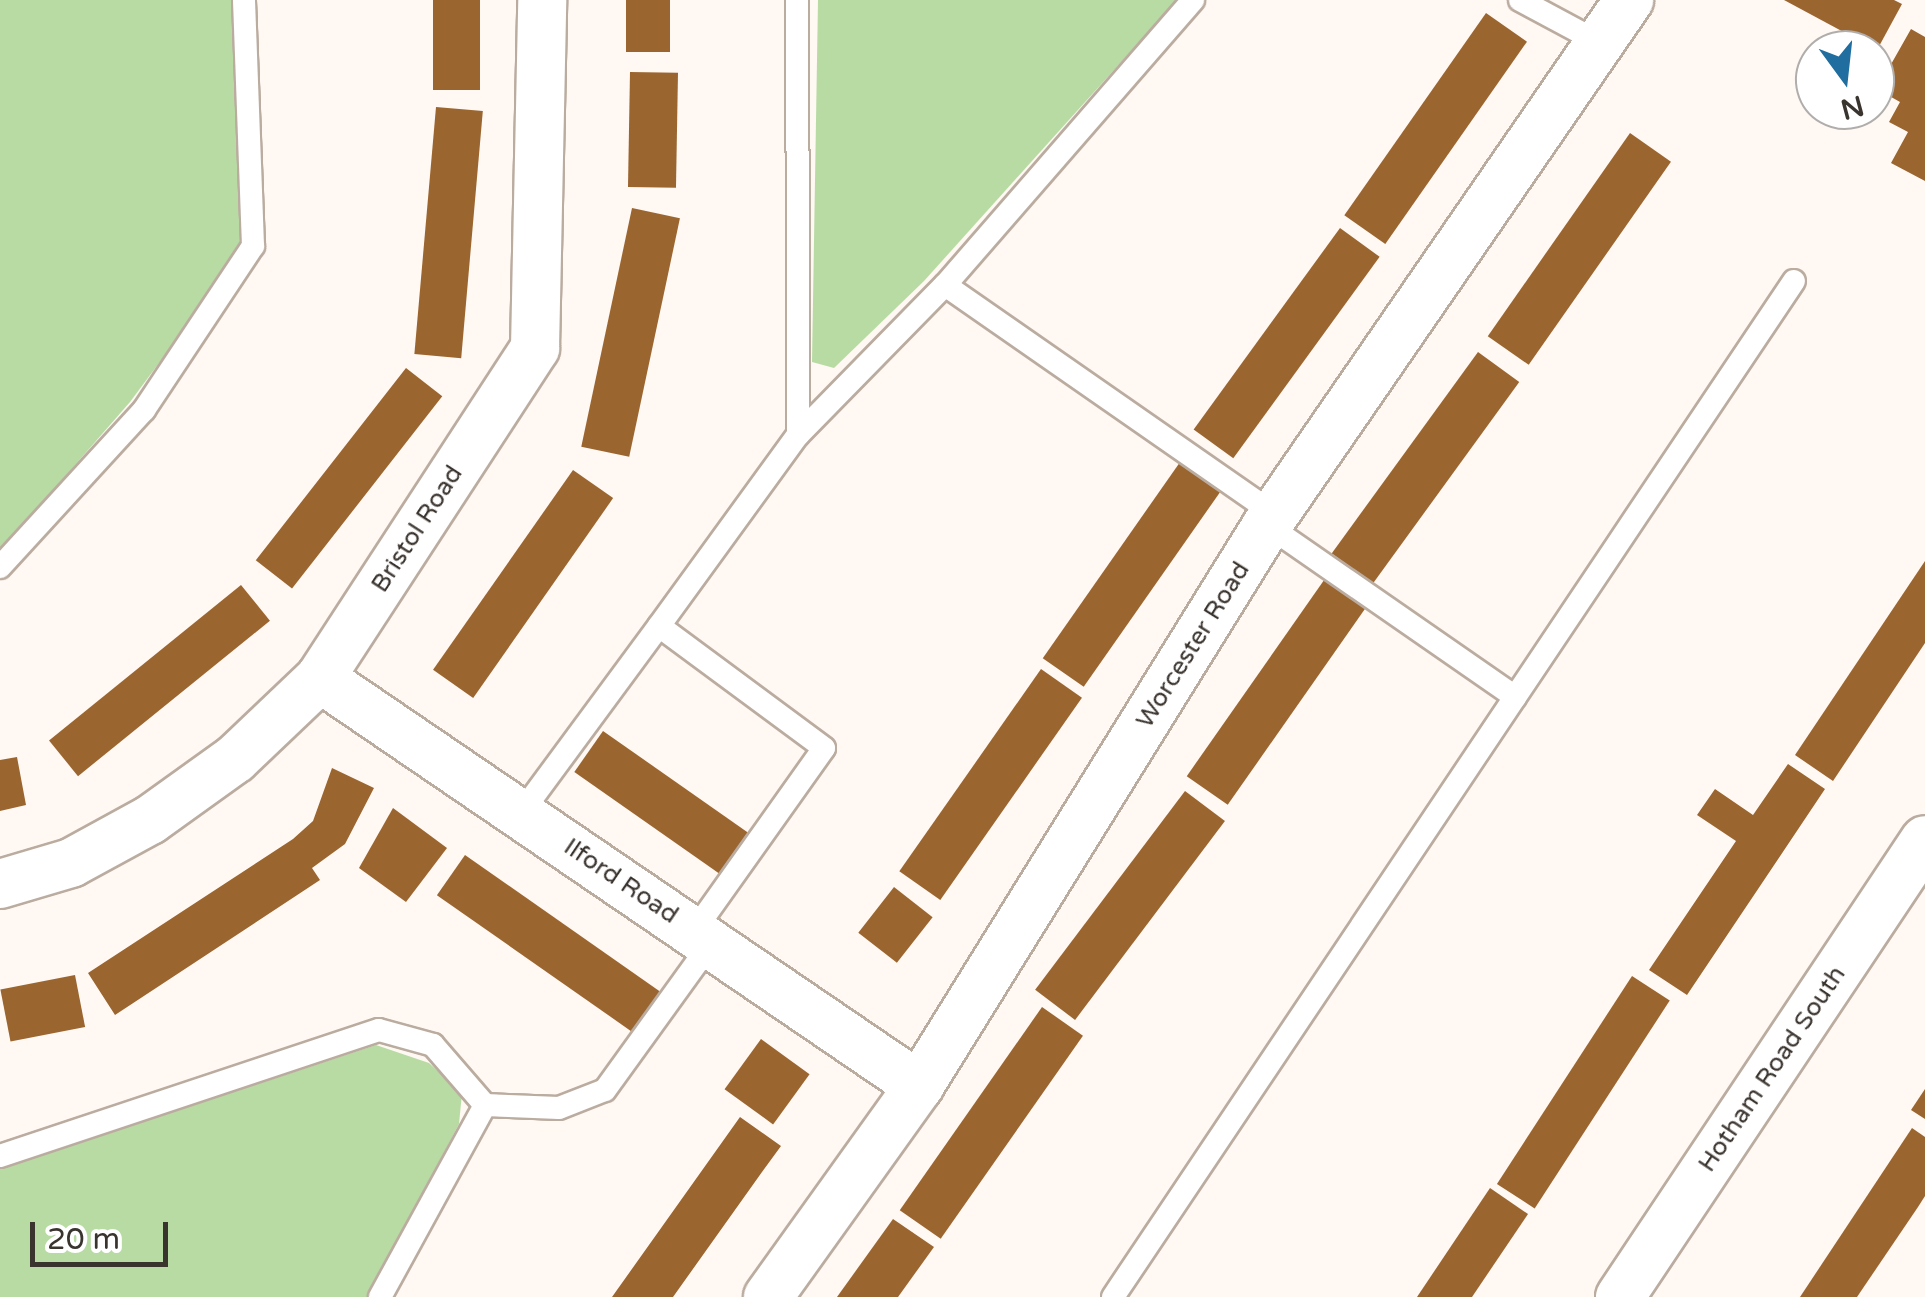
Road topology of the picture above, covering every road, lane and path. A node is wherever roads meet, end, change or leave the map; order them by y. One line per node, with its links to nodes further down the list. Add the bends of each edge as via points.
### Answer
1 (244, 0): 12 (lane, via 253,246 144,410)
2 (542, 0): 14 (street, Bristol Road, via 535,348)
3 (797, 0): 10 (lane)
4 (1192, 0): 9 (lane)
5 (1520, 0): 7 (lane)
6 (1629, 0): 7 (street, Worcester Road)
7 (1602, 44): 11 (street, Worcester Road)
8 (1794, 281): 15 (lane)
9 (945, 285): 10 (lane); 11 (lane)
10 (798, 436): 13 (lane)
11 (1271, 520): 15 (lane); 20 (street, Worcester Road)
12 (0, 567)
13 (659, 626): 16 (lane); 19 (lane, via 824,748)
14 (320, 678): 16 (street, Ilford Road); 18 (street, Bristol Road, via 235,759 150,820 72,863)
15 (1514, 697): 25 (lane)
16 (521, 812): 19 (street, Ilford Road)
17 (1925, 840): 26 (street, Hotham Road South)
18 (0, 884)
19 (702, 937): 20 (street, Ilford Road); 21 (lane, via 605,1090 559,1108)
20 (919, 1086): 24 (street, Worcester Road)
21 (486, 1105): 22 (lane, via 433,1046 379,1030); 23 (lane)
22 (0, 1156)
23 (380, 1297)
24 (768, 1297)
25 (1113, 1297)
26 (1620, 1297)

